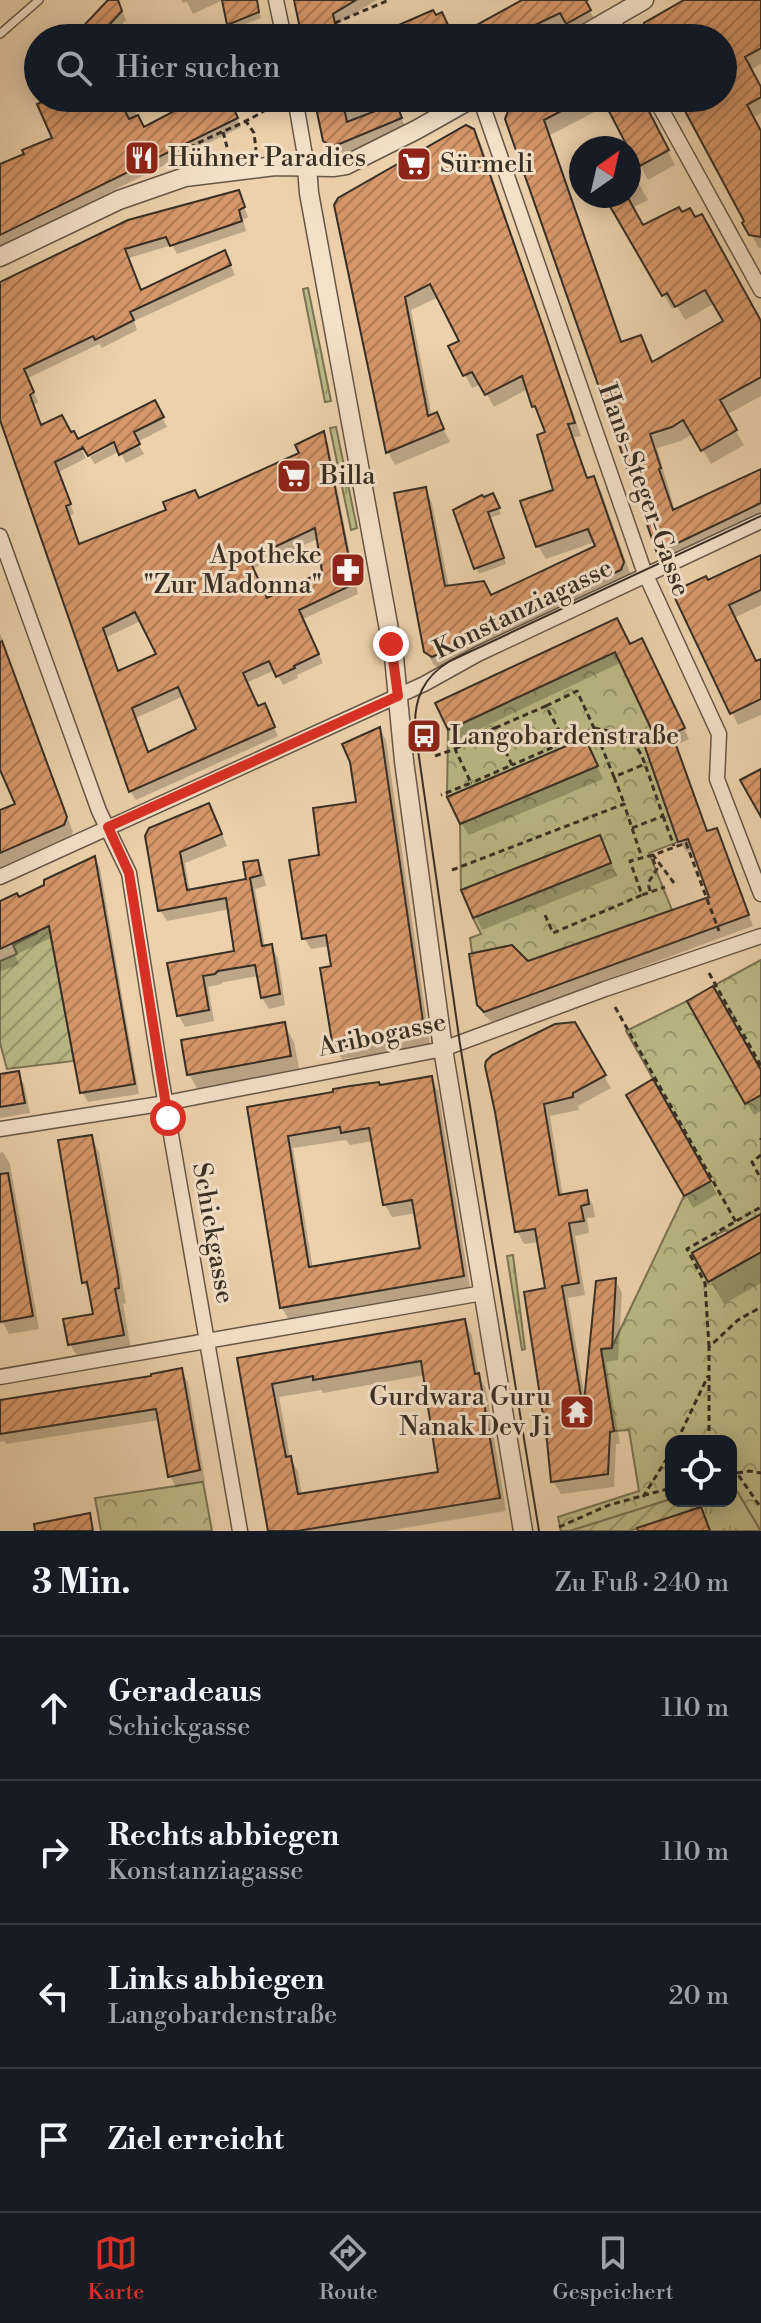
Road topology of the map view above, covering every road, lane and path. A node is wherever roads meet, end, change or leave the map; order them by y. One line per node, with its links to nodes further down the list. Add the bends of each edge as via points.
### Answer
1 (39, 0): 10 (lane)
2 (276, 0): 7 (street)
3 (389, 0): 6 (path)
4 (644, 0): 5 (street)
5 (612, 18): 8 (street); 9 (street)
6 (335, 23)
7 (281, 24)
8 (602, 24)
9 (615, 24)
10 (0, 34)
11 (262, 112): 16 (path)
12 (297, 112): 21 (street)
13 (448, 112): 21 (street, via 346,165)
14 (485, 112): 26 (street, Hans-Steger-Gasse)
15 (663, 112): 23 (street)
16 (245, 120): 17 (path); 19 (path, via 254,133)
17 (223, 131): 18 (path); 20 (path)
18 (227, 147)
19 (256, 152)
20 (173, 159)
21 (307, 167): 22 (street, via 243,168 185,177 119,200); 27 (street)
22 (0, 257)
23 (761, 290)
24 (761, 521): 26 (street, Konstanziagasse)
25 (0, 536): 41 (street, Schickgasse)
26 (646, 575): 27 (street, Konstanziagasse); 51 (street, Hans-Steger-Gasse, via 719,734 717,779)
27 (398, 696): 41 (street, Konstanziagasse); 58 (street)
28 (546, 706): 29 (path); 30 (path, via 577,691); 31 (path)
29 (495, 728): 32 (path); 35 (path)
30 (594, 728): 31 (path); 34 (path, via 625,735); 36 (path)
31 (565, 742): 35 (path)
32 (455, 749): 33 (path); 37 (path)
33 (435, 756)
34 (645, 764): 36 (path); 40 (path)
35 (512, 765): 37 (path)
36 (614, 777): 39 (path)
37 (471, 783): 38 (path)
38 (441, 795)
39 (624, 804): 42 (path); 46 (path)
40 (663, 816): 42 (path); 43 (path)
41 (108, 827): 47 (street, Konstanziagasse); 60 (street, Schickgasse, via 129,873)
42 (632, 828): 45 (path)
43 (674, 847): 44 (path); 54 (path, via 686,843)
44 (652, 855): 45 (path); 48 (path); 50 (path, via 657,869 648,883)
45 (642, 858): 50 (path, via 630,861 642,895)
46 (452, 870)
47 (0, 877)
48 (674, 883)
49 (665, 887): 50 (path)
50 (650, 893)
51 (761, 894)
52 (642, 895): 53 (path, via 553,933)
53 (545, 915)
54 (719, 931)
55 (761, 936): 58 (street, Aribogasse)
56 (709, 973): 59 (path)
57 (615, 1007): 65 (path)
58 (443, 1049): 60 (street, Aribogasse); 66 (street)
59 (761, 1066)
60 (166, 1103): 61 (street, Aribogasse); 68 (street, Schickgasse)
61 (0, 1129)
62 (761, 1155): 63 (path, via 752,1162)
63 (761, 1179)
64 (761, 1207): 65 (path)
65 (736, 1222): 69 (path, via 687,1249 705,1283)
66 (483, 1293): 68 (street); 82 (street)
67 (761, 1307): 69 (path)
68 (208, 1342): 71 (street); 81 (street, Schickgasse)
69 (709, 1347): 70 (path)
70 (708, 1375): 72 (path); 73 (path)
71 (0, 1377)
72 (680, 1435)
73 (709, 1435)
74 (665, 1462): 78 (path)
75 (737, 1473): 76 (path); 79 (path)
76 (761, 1473)
77 (665, 1490): 78 (path)
78 (643, 1497): 80 (path)
79 (760, 1506)
80 (559, 1527)
81 (240, 1531)
82 (523, 1531)

